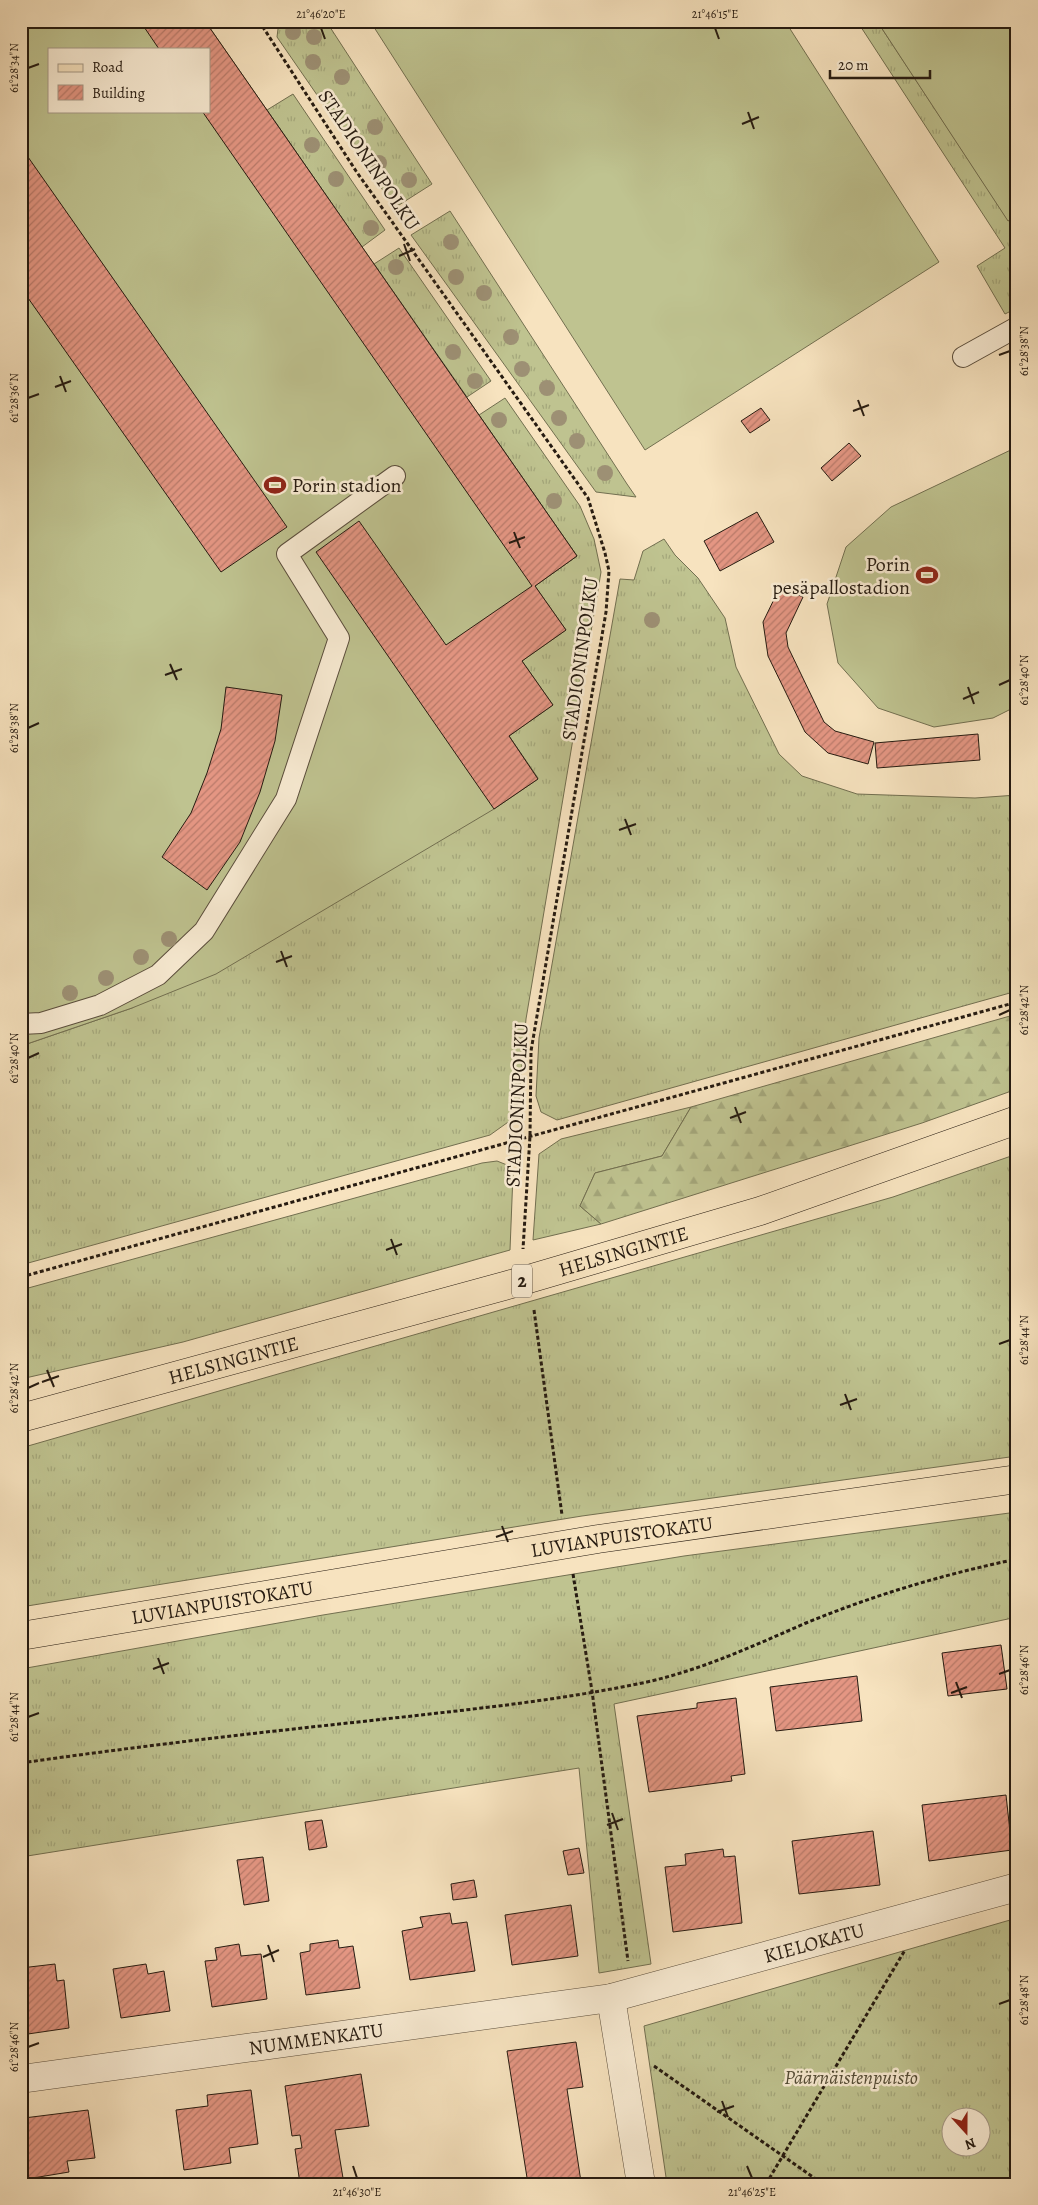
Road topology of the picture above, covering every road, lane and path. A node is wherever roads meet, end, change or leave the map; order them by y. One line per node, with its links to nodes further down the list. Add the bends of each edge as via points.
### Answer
1 (259, 21): 8 (path, STADIONINPOLKU, via 356,171 588,498 605,553 609,571 606,612 530,1051)
2 (1017, 327): 3 (lane)
3 (963, 357)
4 (395, 476): 6 (lane, via 287,554 339,638 286,799 204,931 158,975 108,1001 42,1023)
5 (1017, 1002): 8 (path)
6 (21, 1024)
7 (1017, 1120): 12 (main road, HELSINGINTIE / 2, via 760,1211 515,1283)
8 (530, 1136): 9 (path, STADIONINPOLKU); 10 (path)
9 (523, 1252)
10 (21, 1277)
11 (533, 1304): 14 (path)
12 (21, 1418)
13 (1017, 1479): 17 (main road, LUVIANPUISTOKATU, via 598,1540)
14 (563, 1520)
15 (1017, 1559): 18 (path, via 889,1592 699,1669)
16 (573, 1574): 18 (path)
17 (21, 1636)
18 (592, 1691): 19 (path, via 529,1703 158,1744); 22 (path)
19 (21, 1763)
20 (1017, 1887): 21 (street, KIELOKATU)
21 (926, 1912): 22 (street, KIELOKATU); 25 (path)
22 (622, 1995): 23 (street); 24 (street, NUMMENKATU)
23 (617, 2040): 25 (path); 26 (street)
24 (21, 2079)
25 (783, 2156): 27 (path); 28 (path)
26 (641, 2184)
27 (766, 2184)
28 (823, 2184)

